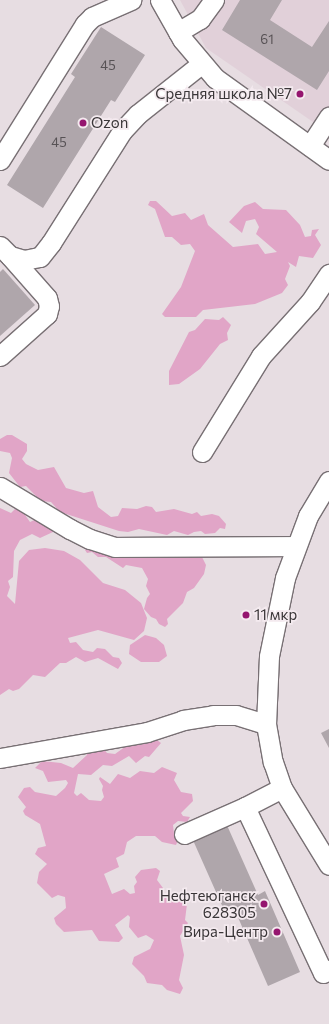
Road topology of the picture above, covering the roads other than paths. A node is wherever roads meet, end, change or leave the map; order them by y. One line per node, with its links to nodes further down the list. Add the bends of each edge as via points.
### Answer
1 (131, 0): 8 (street, via 92,17 85,24)
2 (160, 0): 4 (street)
3 (214, 0): 4 (street, via 200,19)
4 (178, 32): 5 (street)
5 (201, 64): 7 (street, via 215,78); 10 (street, via 138,114 122,131 40,257 24,260)
6 (329, 117): 7 (street)
7 (310, 146): 9 (street)
8 (0, 160)
9 (329, 160)
10 (5, 251): 12 (street, via 47,298 49,306 47,314)
11 (329, 274): 13 (street, via 310,302 261,356)
12 (0, 356)
13 (202, 452)
14 (329, 481): 16 (street, via 308,516)
15 (0, 487): 16 (street, via 70,529 115,547)
16 (295, 546): 17 (street, via 285,578 270,649)
17 (266, 724): 18 (street, via 236,715 213,715 183,720 147,732); 19 (street, via 273,762)
18 (0, 758)
19 (282, 788): 20 (street); 22 (street)
20 (244, 807): 21 (street); 23 (street, via 323,973)
21 (184, 834)
22 (329, 865)
23 (329, 970)

